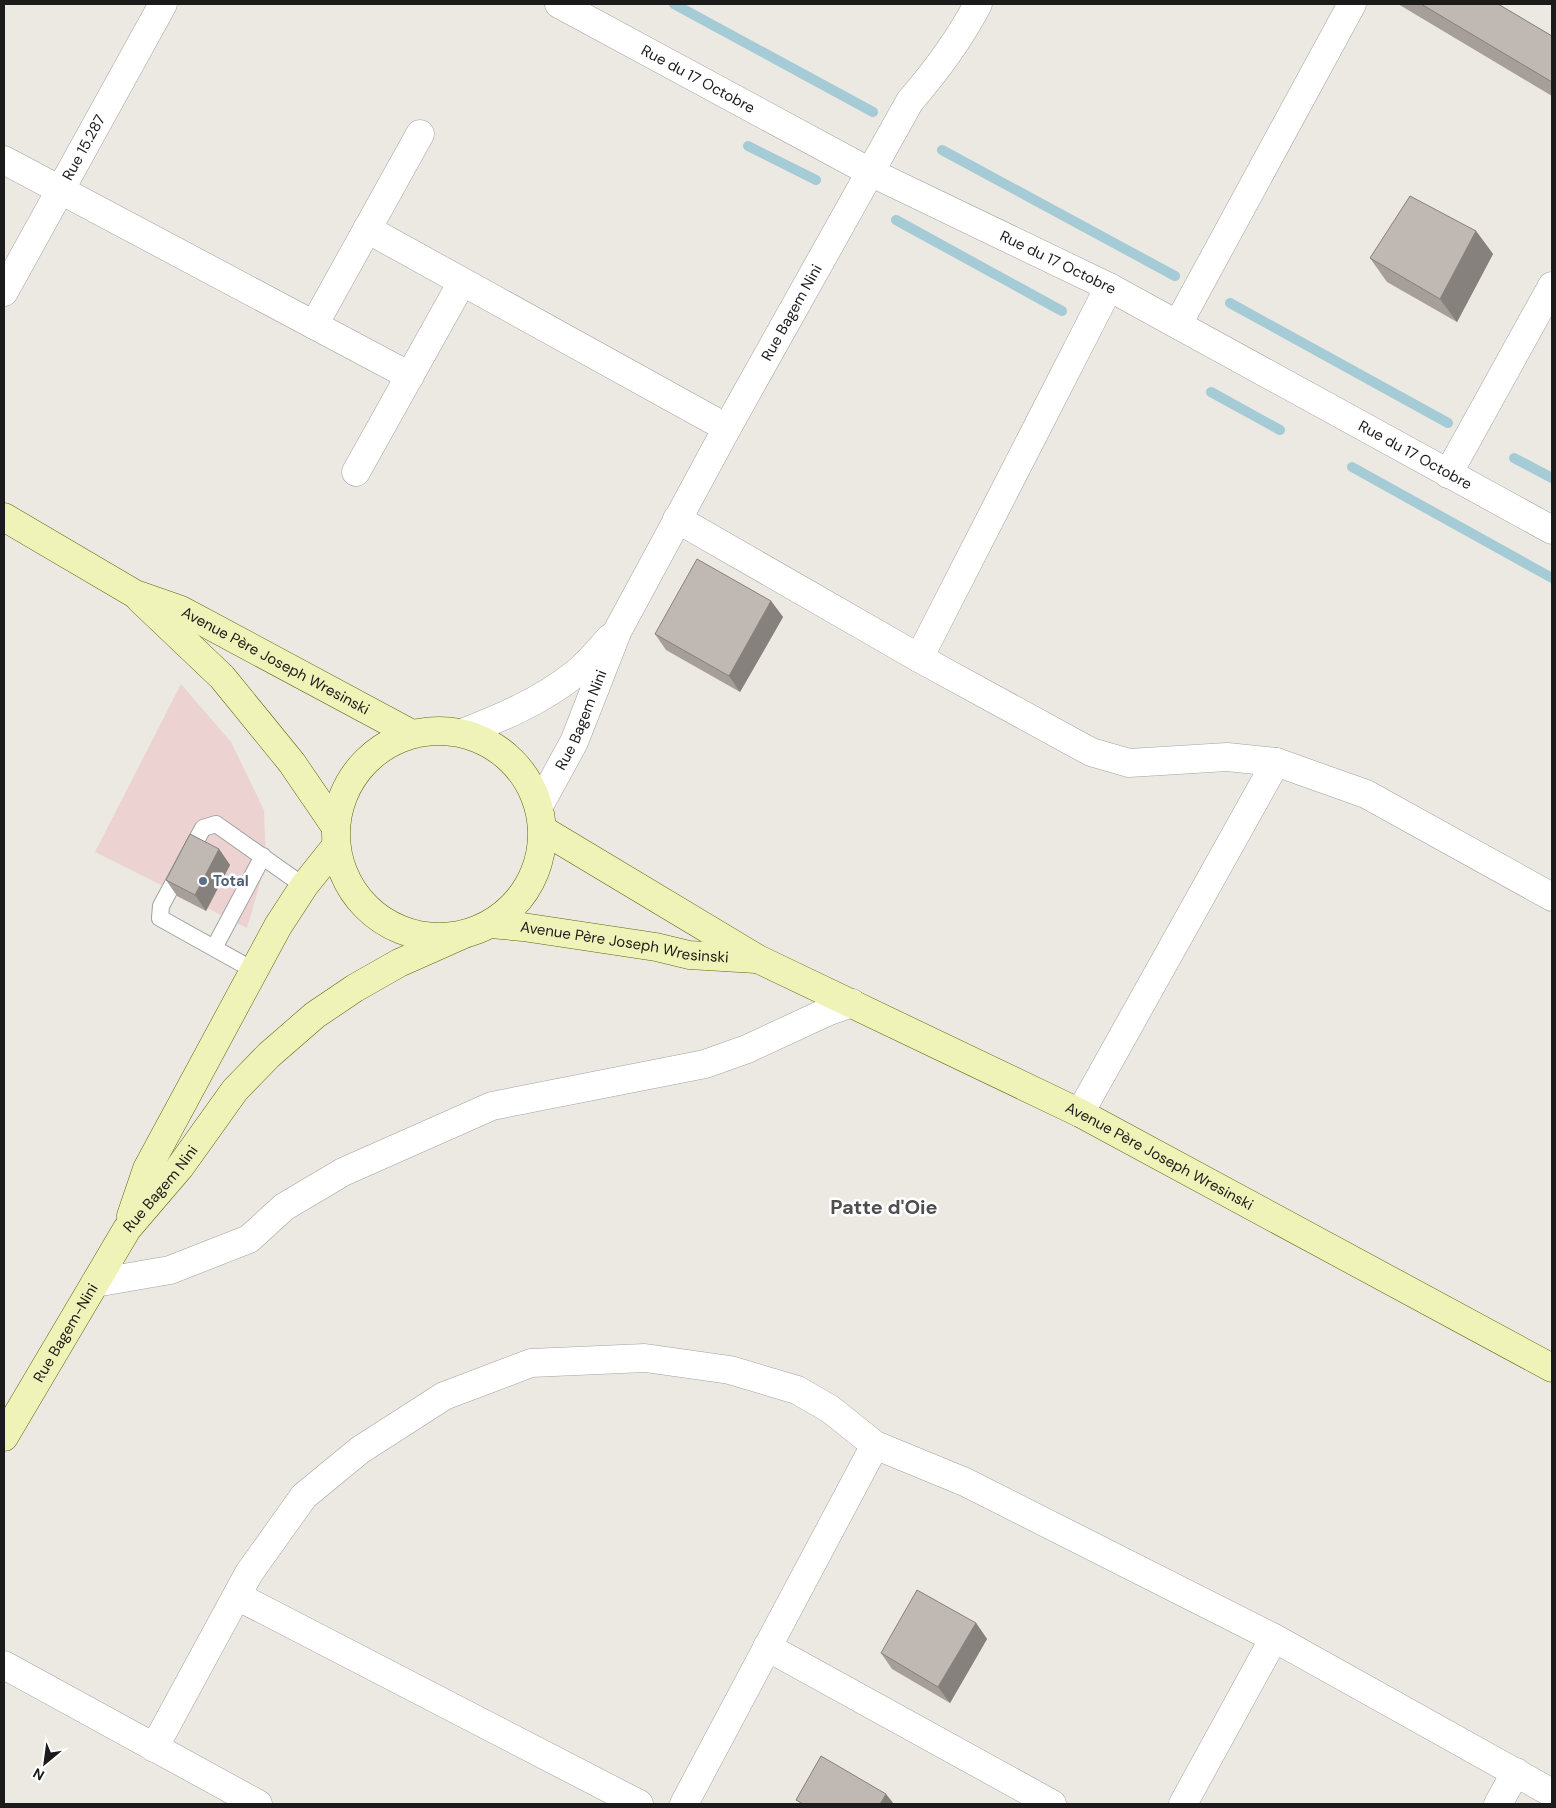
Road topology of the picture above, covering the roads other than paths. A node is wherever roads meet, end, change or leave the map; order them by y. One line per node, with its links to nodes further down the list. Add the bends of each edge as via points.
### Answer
1 (163, 4): 8 (street, Rue 15.287)
2 (559, 4): 7 (street, Rue du 17 Octobre)
3 (978, 4): 7 (street, Rue Bagem Nini, via 940,67 910,101)
4 (1352, 4): 14 (street)
5 (420, 134): 9 (street)
6 (4, 160): 8 (street)
7 (870, 172): 12 (street, Rue du 17 Octobre); 17 (street, Rue Bagem Nini)
8 (60, 190): 13 (street, Rue 15.287); 15 (street)
9 (367, 229): 10 (street); 15 (street)
10 (462, 282): 16 (street); 17 (street)
11 (1552, 286): 19 (street)
12 (1110, 287): 14 (street, Rue du 17 Octobre); 25 (street)
13 (4, 292)
14 (1178, 324): 19 (street, Rue du 17 Octobre)
15 (314, 325): 16 (street)
16 (410, 376): 18 (street)
17 (727, 428): 21 (street, Rue Bagem Nini)
18 (356, 472)
19 (1448, 474): 22 (street, Rue du 17 Octobre)
20 (4, 517): 23 (street, Avenue Père Joseph Wresinski)
21 (677, 519): 24 (street, Rue Bagem Nini); 25 (street)
22 (1552, 530)
23 (135, 594): 27 (street, Avenue Père Joseph Wresinski, via 182,610); 30 (street, Avenue Père Joseph Wresinski, via 222,677 292,763)
24 (618, 630): 26 (street, Rue Bagem Nini, via 576,673 544,696 515,713); 29 (street, Rue Bagem Nini)
25 (919, 658): 28 (street, via 1091,752 1129,763 1228,757)
26 (462, 733): 27 (street); 29 (street, via 488,743 511,760 528,781)
27 (412, 734): 30 (street, via 383,747 359,768 342,796)
28 (1276, 762): 33 (street, via 1366,794); 40 (street)
29 (541, 818): 34 (street, via 537,867 519,900); 37 (street, Avenue Père Joseph Wresinski)
30 (336, 836): 32 (street, Rue Bagem Nini); 35 (street, via 344,873 358,898 379,918 404,931 433,937)
31 (263, 856): 32 (lane); 36 (lane); 36 (lane, via 216,824 203,828 161,906 160,918)
32 (304, 886): 38 (street, Rue Bagem Nini, via 278,926)
33 (1552, 898)
34 (491, 924): 35 (street); 37 (street, Avenue Père Joseph Wresinski, via 656,947 689,955)
35 (462, 935): 41 (street, Rue Bagem Nini, via 399,963 355,988 302,1026 235,1090 180,1167)
36 (214, 948): 38 (lane)
37 (758, 959): 39 (street, Avenue Père Joseph Wresinski)
38 (255, 971): 41 (street, Rue Bagem Nini, via 147,1169)
39 (852, 1003): 40 (street, Avenue Père Joseph Wresinski); 42 (street, via 705,1064 492,1106 343,1172 284,1207 249,1239 170,1270)
40 (1080, 1114): 43 (street, Avenue Père Joseph Wresinski)
41 (127, 1229): 42 (street, Rue Bagem-Nini)
42 (95, 1283): 44 (street, Rue Bagem-Nini)
43 (1552, 1368)
44 (4, 1437)
45 (875, 1445): 46 (street, via 830,1409 796,1390 730,1370 645,1358 531,1363 444,1396 360,1450 304,1496); 47 (street, via 965,1482); 48 (street)
46 (237, 1596): 50 (street); 54 (street)
47 (1274, 1638): 51 (street); 57 (street)
48 (767, 1647): 55 (street); 56 (street)
49 (4, 1665): 50 (street)
50 (154, 1748): 53 (street)
51 (1516, 1772): 52 (street); 58 (street)
52 (1552, 1793)
53 (258, 1804)
54 (639, 1804)
55 (684, 1804)
56 (1052, 1804)
57 (1183, 1804)
58 (1498, 1804)

